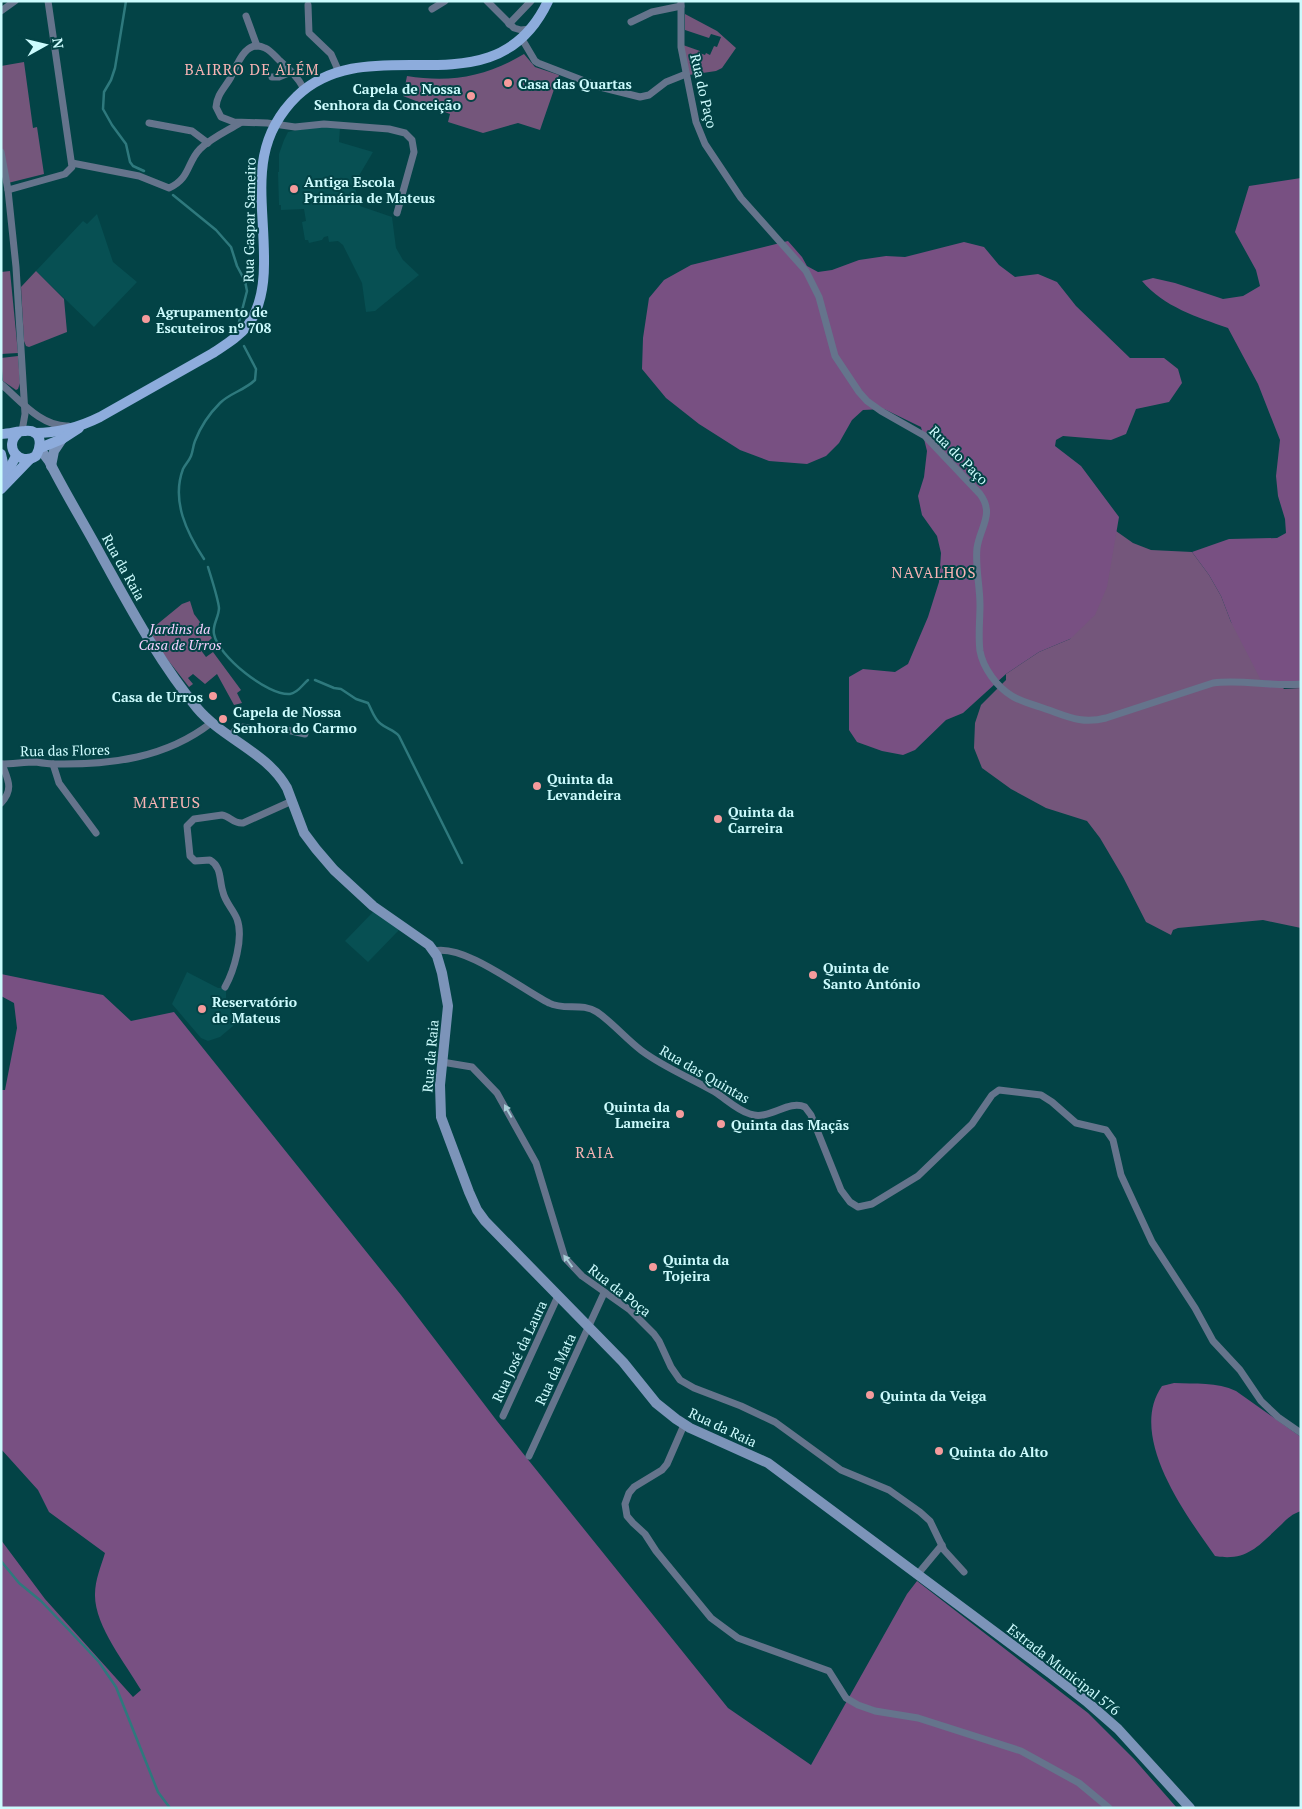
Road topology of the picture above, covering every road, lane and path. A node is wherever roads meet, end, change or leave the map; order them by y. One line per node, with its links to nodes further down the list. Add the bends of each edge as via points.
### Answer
1 (15, 1): 10 (street)
2 (48, 1): 28 (street)
3 (445, 1): 9 (street)
4 (487, 1): 13 (street)
5 (531, 1): 13 (street)
6 (548, 1): 14 (main road, Rua Gaspar Sameiro)
7 (681, 3): 12 (street); 20 (street, Rua do Paço, via 681,47)
8 (308, 5): 19 (street, via 309,33 328,50)
9 (432, 9)
10 (1, 11)
11 (246, 16): 17 (street)
12 (631, 22)
13 (510, 25): 14 (street, via 521,30); 16 (street, via 514,37)
14 (531, 29): 15 (main road, Rua Gaspar Sameiro)
15 (522, 39): 16 (main road, Rua Gaspar Sameiro); 20 (street, via 538,63 636,97 647,96 666,82)
16 (512, 45): 19 (main road, Rua Gaspar Sameiro, via 469,63 370,65)
17 (257, 46): 18 (street, via 268,50); 24 (street, via 243,54 217,100 219,115)
18 (291, 72): 21 (street); 22 (street)
19 (339, 72): 22 (main road, Rua Gaspar Sameiro)
20 (686, 74): 46 (street, Rua do Paço, via 703,140 741,198 806,271 819,297 833,350 841,367 864,398 925,436 984,499 987,516 977,554 980,652 988,671 1002,688 1018,699 1088,722 1213,684)
21 (272, 77)
22 (304, 89): 25 (main road, Rua Gaspar Sameiro)
23 (149, 123): 26 (street, via 192,132)
24 (240, 123): 25 (street); 26 (street)
25 (274, 124): 30 (street, via 389,128 409,136 414,146 413,159); 33 (main road, Rua Gaspar Sameiro, via 262,165 264,274 258,304 250,321 240,334 213,353)
26 (208, 143): 28 (street, via 196,154 184,176 169,188 144,177)
27 (1, 152): 29 (street)
28 (72, 163): 29 (street, via 65,174)
29 (8, 190): 32 (street)
30 (398, 213)
31 (1, 384): 32 (street)
32 (24, 404): 33 (street, via 54,424); 34 (street)
33 (86, 424): 34 (main road, via 53,432); 36 (main road)
34 (27, 432): 35 (main road); 38 (main road, via 40,440); 40 (main road, via 15,436 12,444)
35 (1, 434)
36 (62, 439): 38 (main road); 42 (main road, via 54,451)
37 (1, 447): 40 (main road)
38 (40, 449): 41 (main road); 42 (main road, Rua da Raia)
39 (1, 454): 44 (main road)
40 (15, 454): 41 (main road, via 25,460); 44 (main road)
41 (31, 459): 43 (main road, via 47,465); 45 (main road)
42 (51, 466): 43 (main road, Rua da Raia)
43 (57, 476): 47 (main road, Rua da Raia, via 150,642)
44 (4, 480)
45 (1, 489)
46 (1301, 684)
47 (211, 723): 49 (main road, Rua da Raia); 51 (street, Rua das Flores, via 186,740 142,757 94,764)
48 (306, 734): 49 (street, via 277,728 241,727)
49 (230, 737): 52 (main road, Rua da Raia, via 255,753 270,768 285,785)
50 (2, 764): 51 (street, Rua das Flores); 53 (street, via 10,788)
51 (53, 764): 54 (street, via 59,783)
52 (292, 801): 55 (main road, Rua da Raia, via 306,835 339,875 373,906); 56 (street, via 243,823 222,815 194,819 188,825 190,856 195,861 210,860 217,866 224,895 239,923 237,954)
53 (1, 803)
54 (96, 833)
55 (434, 950): 57 (main road, Rua da Raia, via 448,1006); 63 (street, Rua das Quintas, via 447,949 465,956 551,1004 596,1012 654,1059 748,1114 762,1116 796,1105 805,1107 841,1190 857,1206 872,1204 918,1176 972,1124 998,1091 1041,1095 1074,1122 1108,1131 1121,1175 1158,1252 1215,1344 1240,1370 1261,1402)
56 (225, 987)
57 (442, 1062): 58 (street, Rua da Poça, one-way to 57, via 565,1258 536,1163 497,1093 472,1067); 59 (main road, Rua da Raia, via 441,1117 477,1210)
58 (604, 1293): 60 (street, Rua da Mata); 65 (street, Rua da Poça, via 637,1316 654,1334 674,1373 686,1384 775,1422 841,1470 889,1490 927,1518)
59 (558, 1296): 60 (main road, Rua da Raia); 61 (street, Rua José da Laura)
60 (589, 1327): 62 (main road, Rua da Raia, via 656,1403); 64 (street, Rua da Mata)
61 (503, 1416)
62 (684, 1425): 67 (main road, Rua da Raia, via 768,1463); 69 (street, via 667,1464 634,1487 625,1504 627,1516 711,1618 738,1638 828,1671 846,1698 858,1706 918,1718 1021,1751 1079,1783)
63 (1301, 1433)
64 (529, 1456)
65 (942, 1545): 66 (street, Rua da Poça); 67 (street)
66 (964, 1572)
67 (917, 1576): 68 (main road, Rua da Raia)
68 (956, 1604): 70 (main road, Estrada Municipal 576, via 1096,1710)
69 (1109, 1808)
70 (1190, 1808)

